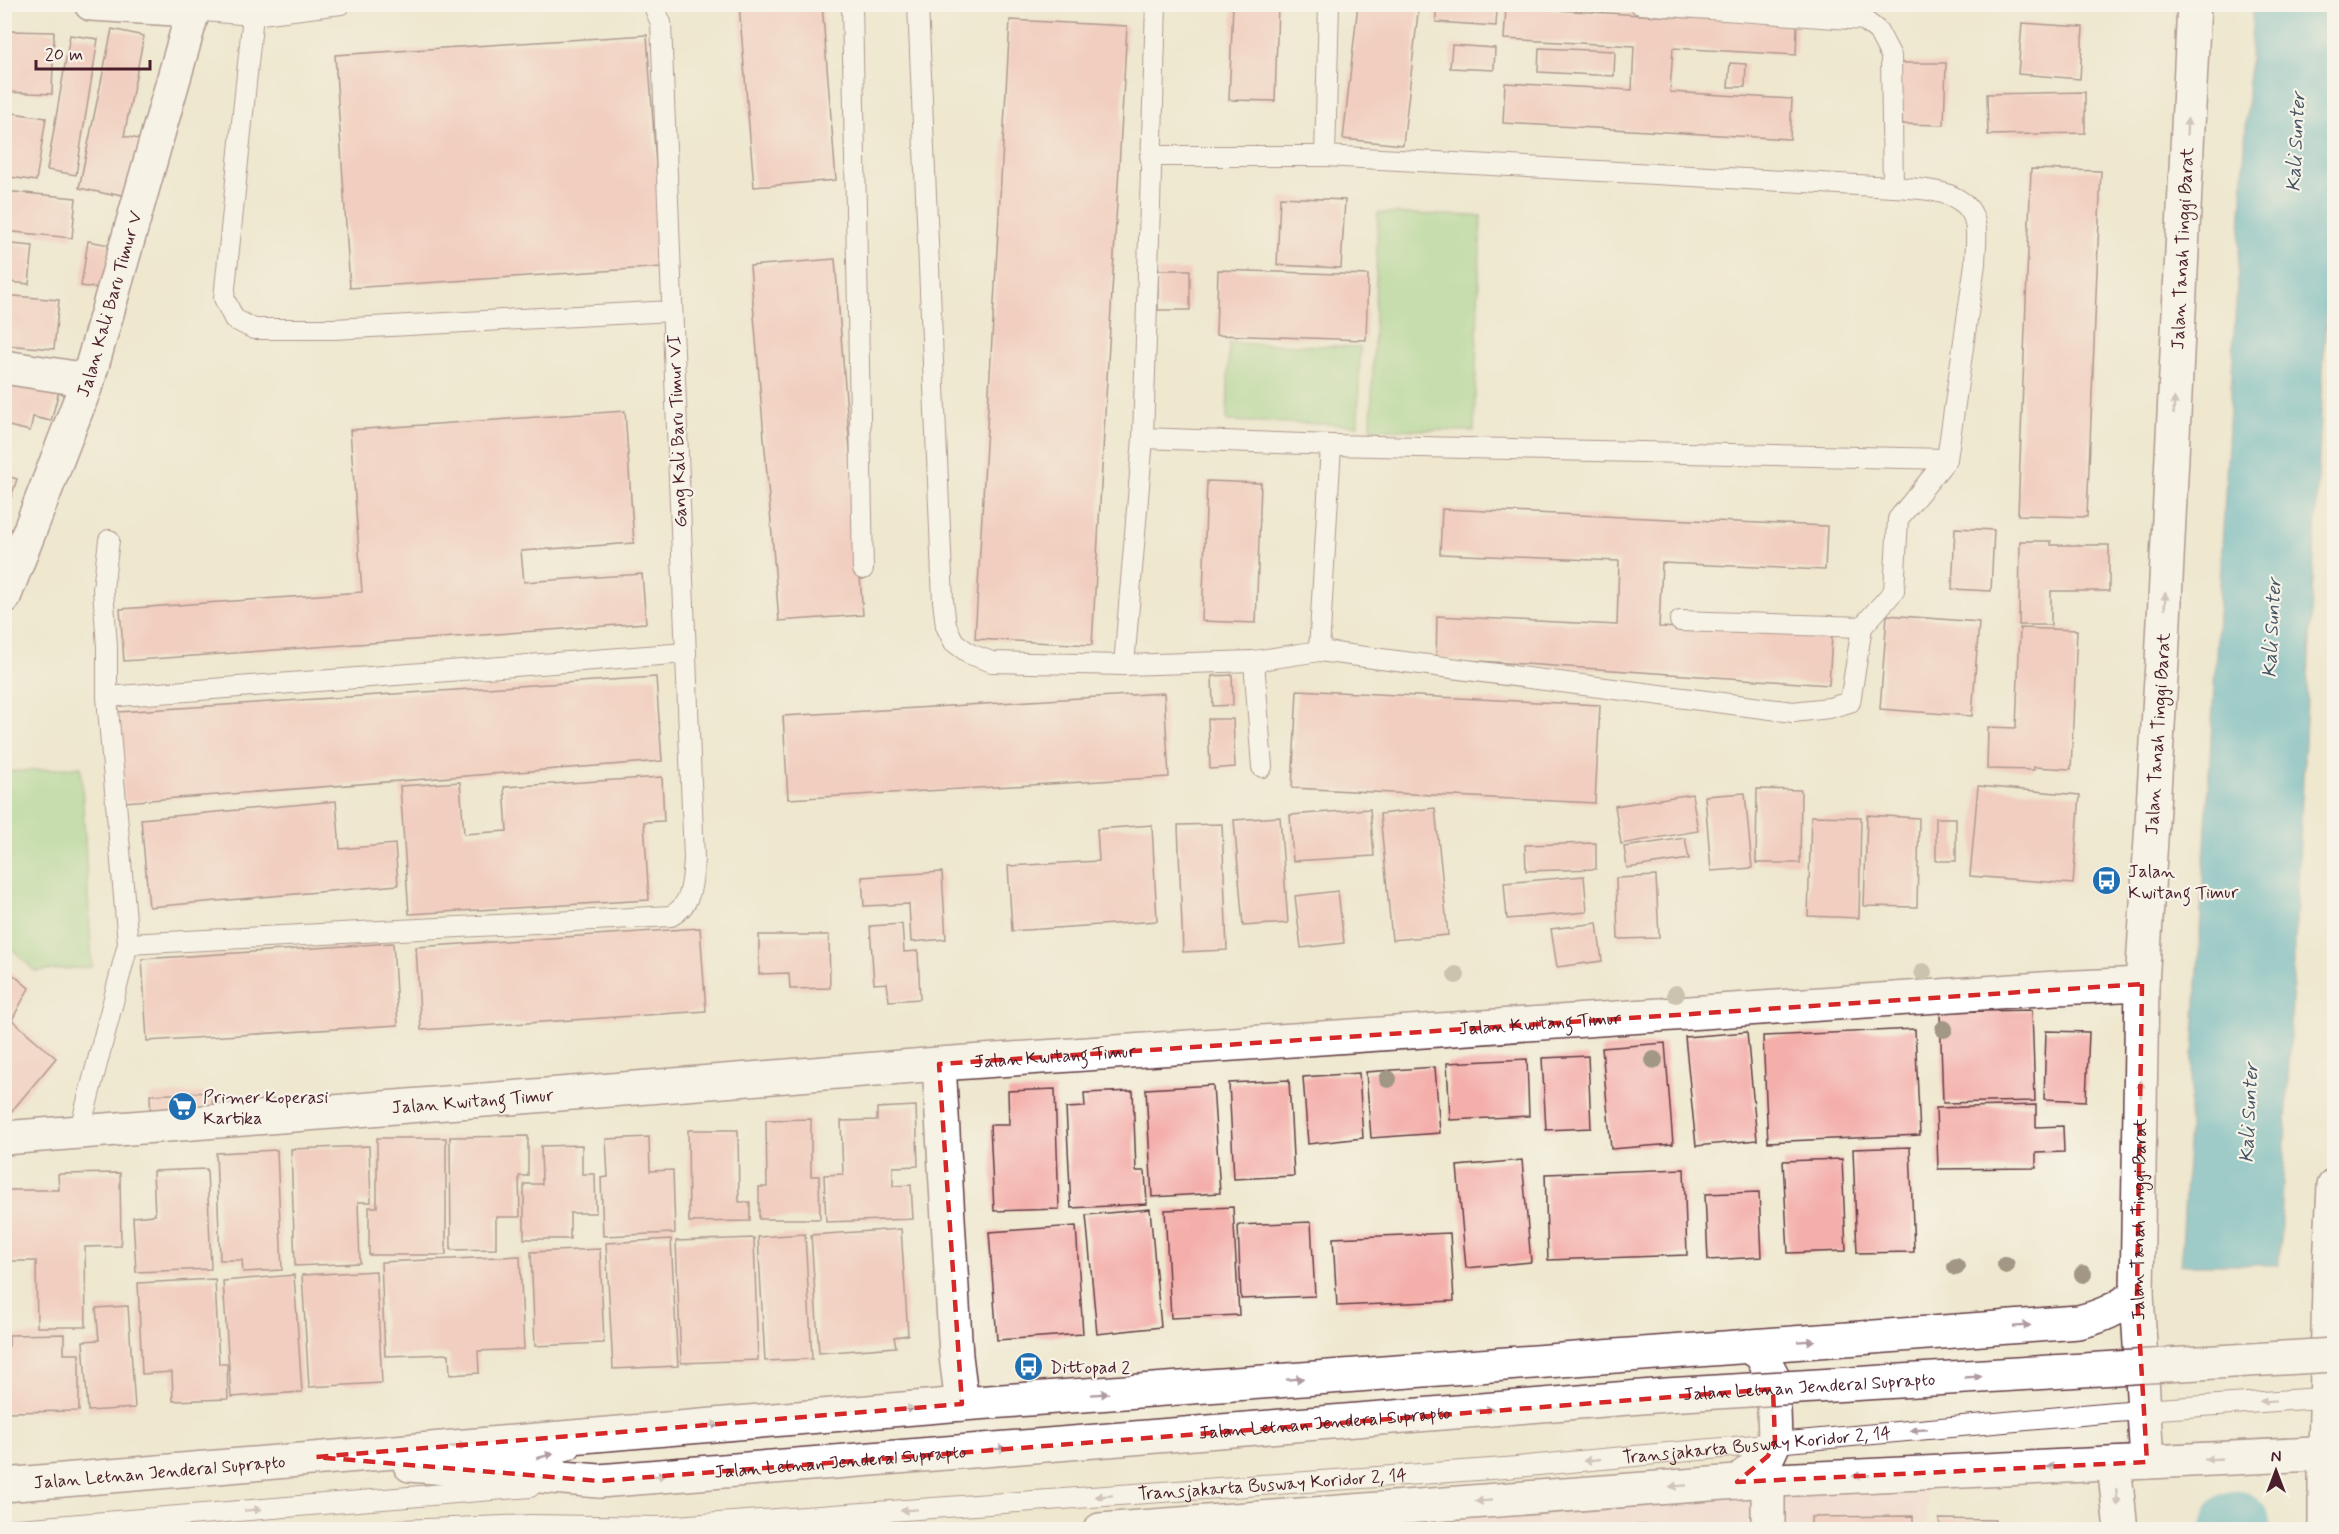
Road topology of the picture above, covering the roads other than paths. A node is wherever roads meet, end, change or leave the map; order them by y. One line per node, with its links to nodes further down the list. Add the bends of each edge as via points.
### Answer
1 (91, 4): 10 (main road)
2 (341, 4): 11 (lane)
3 (653, 4): 15 (lane, Gang Kali Baru Timur VI, via 661,23)
4 (852, 4): 22 (lane)
5 (918, 4): 29 (lane, via 946,626 954,642 970,654 992,662)
6 (1156, 4): 12 (lane)
7 (1329, 4): 13 (lane)
8 (1640, 4): 14 (lane, via 1864,20 1878,31 1891,56)
9 (2194, 4): 33 (main road, Jalan Tanah Tinggi Barat, one-way to 9)
10 (194, 7): 11 (lane); 17 (main road, Jalan Kali Baru Timur V)
11 (252, 15): 15 (lane, via 224,298 234,319 254,329 334,329)
12 (1150, 156): 13 (lane); 18 (lane)
13 (1325, 156): 14 (lane)
14 (1893, 187): 20 (lane, via 1932,190 1953,197 1974,217 1975,264)
15 (672, 311): 27 (lane, Gang Kali Baru Timur VI)
16 (4, 367): 17 (main road)
17 (88, 380): 23 (main road, Jalan Kali Baru Timur V)
18 (1143, 438): 19 (lane); 29 (lane)
19 (1331, 445): 20 (lane); 26 (lane)
20 (1947, 459): 25 (lane, via 1898,519 1894,591)
21 (109, 540): 30 (lane, via 103,589)
22 (863, 569)
23 (4, 597)
24 (1680, 621): 25 (lane)
25 (1862, 627): 26 (lane, via 1850,702 1793,712)
26 (1319, 651): 28 (lane)
27 (686, 653): 30 (lane); 32 (lane, Gang Kali Baru Timur VI, via 693,860 692,887 679,912 671,916)
28 (1254, 661): 29 (lane); 31 (lane)
29 (1124, 665)
30 (107, 697): 32 (lane)
31 (1262, 767)
32 (128, 944): 35 (lane)
33 (2142, 984): 34 (main road, Jalan Kwitang Timur); 39 (main road, Jalan Tanah Tinggi Barat, one-way to 33)
34 (939, 1064): 35 (main road, Jalan Kwitang Timur); 43 (main road)
35 (79, 1133): 36 (main road, Jalan Kwitang Timur)
36 (4, 1138)
37 (2334, 1186): 38 (main road)
38 (2332, 1287): 42 (main road)
39 (2137, 1294): 40 (main road, Jalan Letnan Jenderal Suprapto, one-way to 39, via 2078,1322 2099,1318); 44 (main road, Jalan Tanah Tinggi Barat)
40 (1748, 1346): 43 (main road, Jalan Letnan Jenderal Suprapto, one-way to 40); 46 (main road, via 1761,1354 1773,1377)
41 (2334, 1355): 52 (main road, Jalan Letnan Jenderal Suprapto, one-way to 41, bridge, via 1666,1395)
42 (2331, 1397): 44 (lane, Transjakarta Busway Koridor 2, 14, one-way to 44); 47 (main road)
43 (962, 1404): 45 (main road, Jalan Letnan Jenderal Suprapto, one-way to 43)
44 (2144, 1410): 46 (lane, Transjakarta Busway Koridor 2, 14, one-way to 46); 49 (main road, Jalan Tanah Tinggi Barat)
45 (632, 1431): 48 (main road, Jalan Letnan Jenderal Suprapto, one-way to 45); 51 (lane, one-way to 45)
46 (1775, 1442): 53 (main road); 57 (lane, Transjakarta Busway Koridor 2, 14, one-way to 57, via 1505,1468 673,1527)
47 (2330, 1453): 49 (main road, one-way to 49); 61 (main road)
48 (316, 1457): 51 (main road, Jalan Letnan Jenderal Suprapto); 54 (main road, Jalan Letnan Jenderal Suprapto)
49 (2147, 1462): 50 (main road)
50 (2114, 1464): 53 (main road, one-way to 53); 60 (main road, one-way to 60)
51 (489, 1472): 52 (main road, Jalan Letnan Jenderal Suprapto); 55 (lane)
52 (598, 1481): 55 (lane)
53 (1752, 1481): 58 (main road, one-way to 58); 59 (main road)
54 (4, 1485)
55 (387, 1500): 56 (lane, one-way to 55)
56 (7, 1530)
57 (400, 1530)
58 (1100, 1530)
59 (1768, 1530)
60 (2121, 1530)
61 (2325, 1530)

